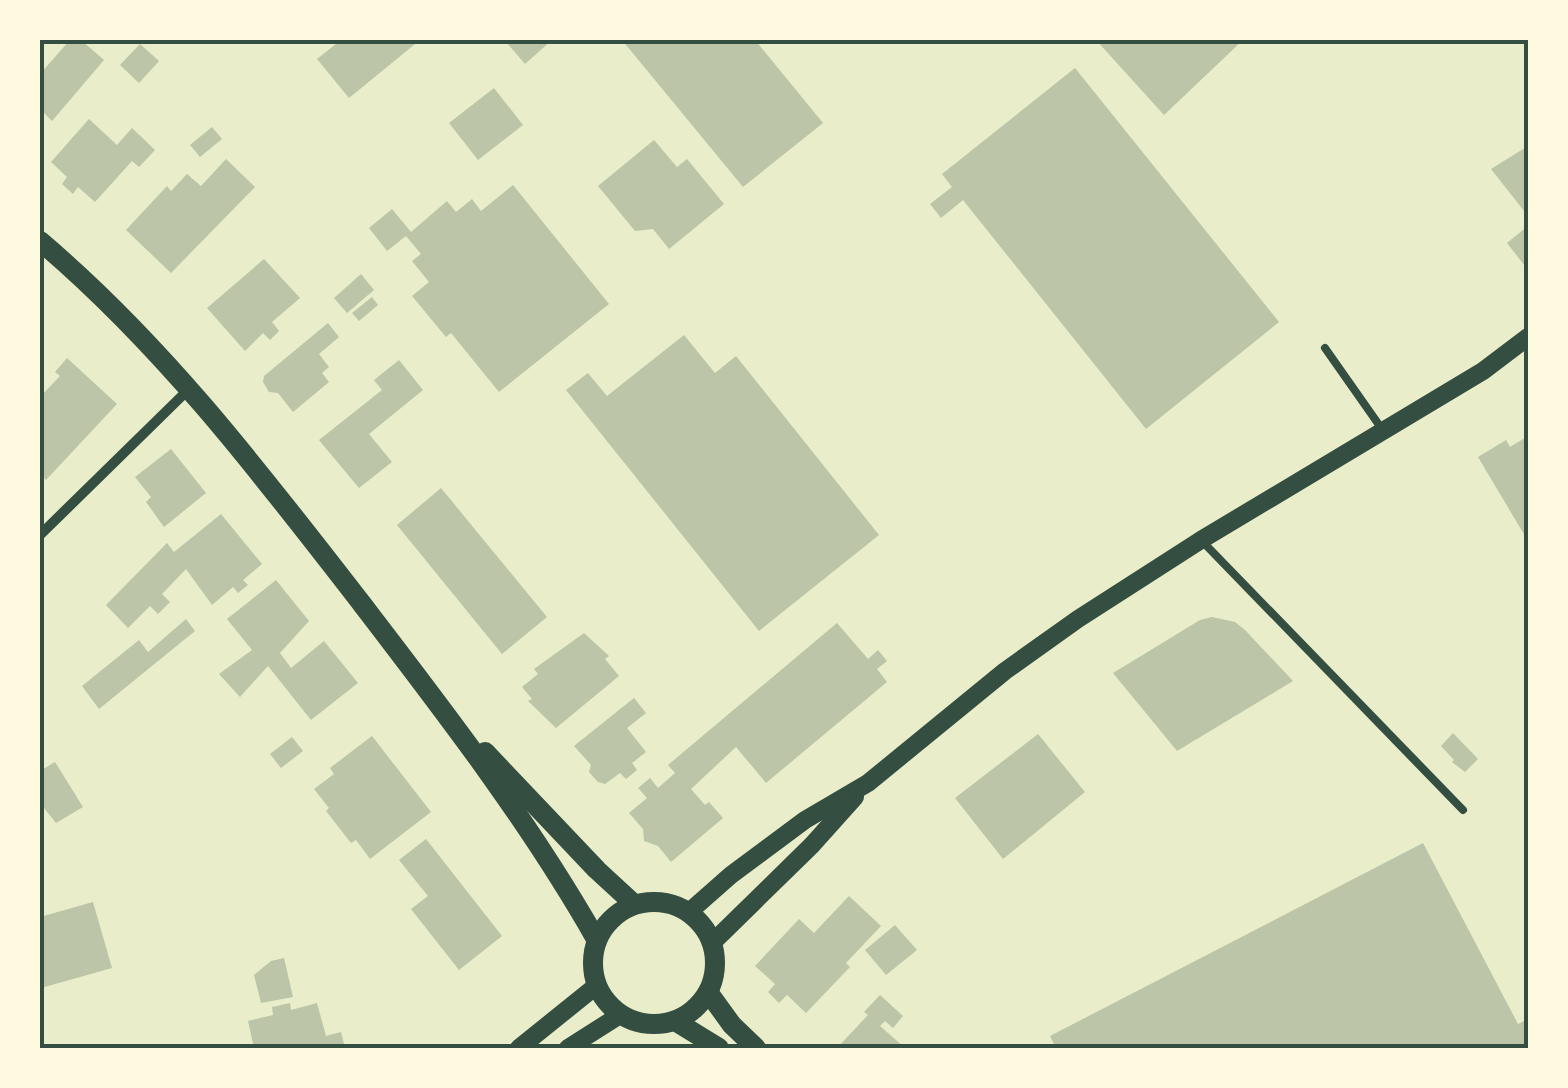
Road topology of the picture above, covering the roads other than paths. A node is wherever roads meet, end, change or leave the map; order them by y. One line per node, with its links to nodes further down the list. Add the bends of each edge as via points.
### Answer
1 (40, 240): 6 (main road)
2 (1528, 337): 5 (street)
3 (1325, 348): 7 (lane)
4 (1528, 350): 5 (street)
5 (1483, 371): 7 (street)
6 (190, 388): 8 (street); 10 (main road)
7 (1384, 432): 9 (street)
8 (40, 535)
9 (1201, 540): 11 (street, via 1006,670); 12 (lane)
10 (437, 702): 13 (main road); 15 (main road)
11 (868, 783): 14 (street, via 806,820); 16 (street)
12 (1463, 810)
13 (634, 904): 14 (main road, via 653,901); 15 (main road)
14 (689, 912): 16 (main road)
15 (596, 939): 17 (main road)
16 (712, 944): 18 (main road, via 716,960)
17 (596, 986): 19 (main road); 21 (street)
18 (708, 992): 20 (main road); 24 (main road)
19 (620, 1015): 20 (main road, via 651,1025); 22 (street)
20 (675, 1021): 23 (main road)
21 (519, 1048)
22 (568, 1048)
23 (718, 1048)
24 (756, 1048)

